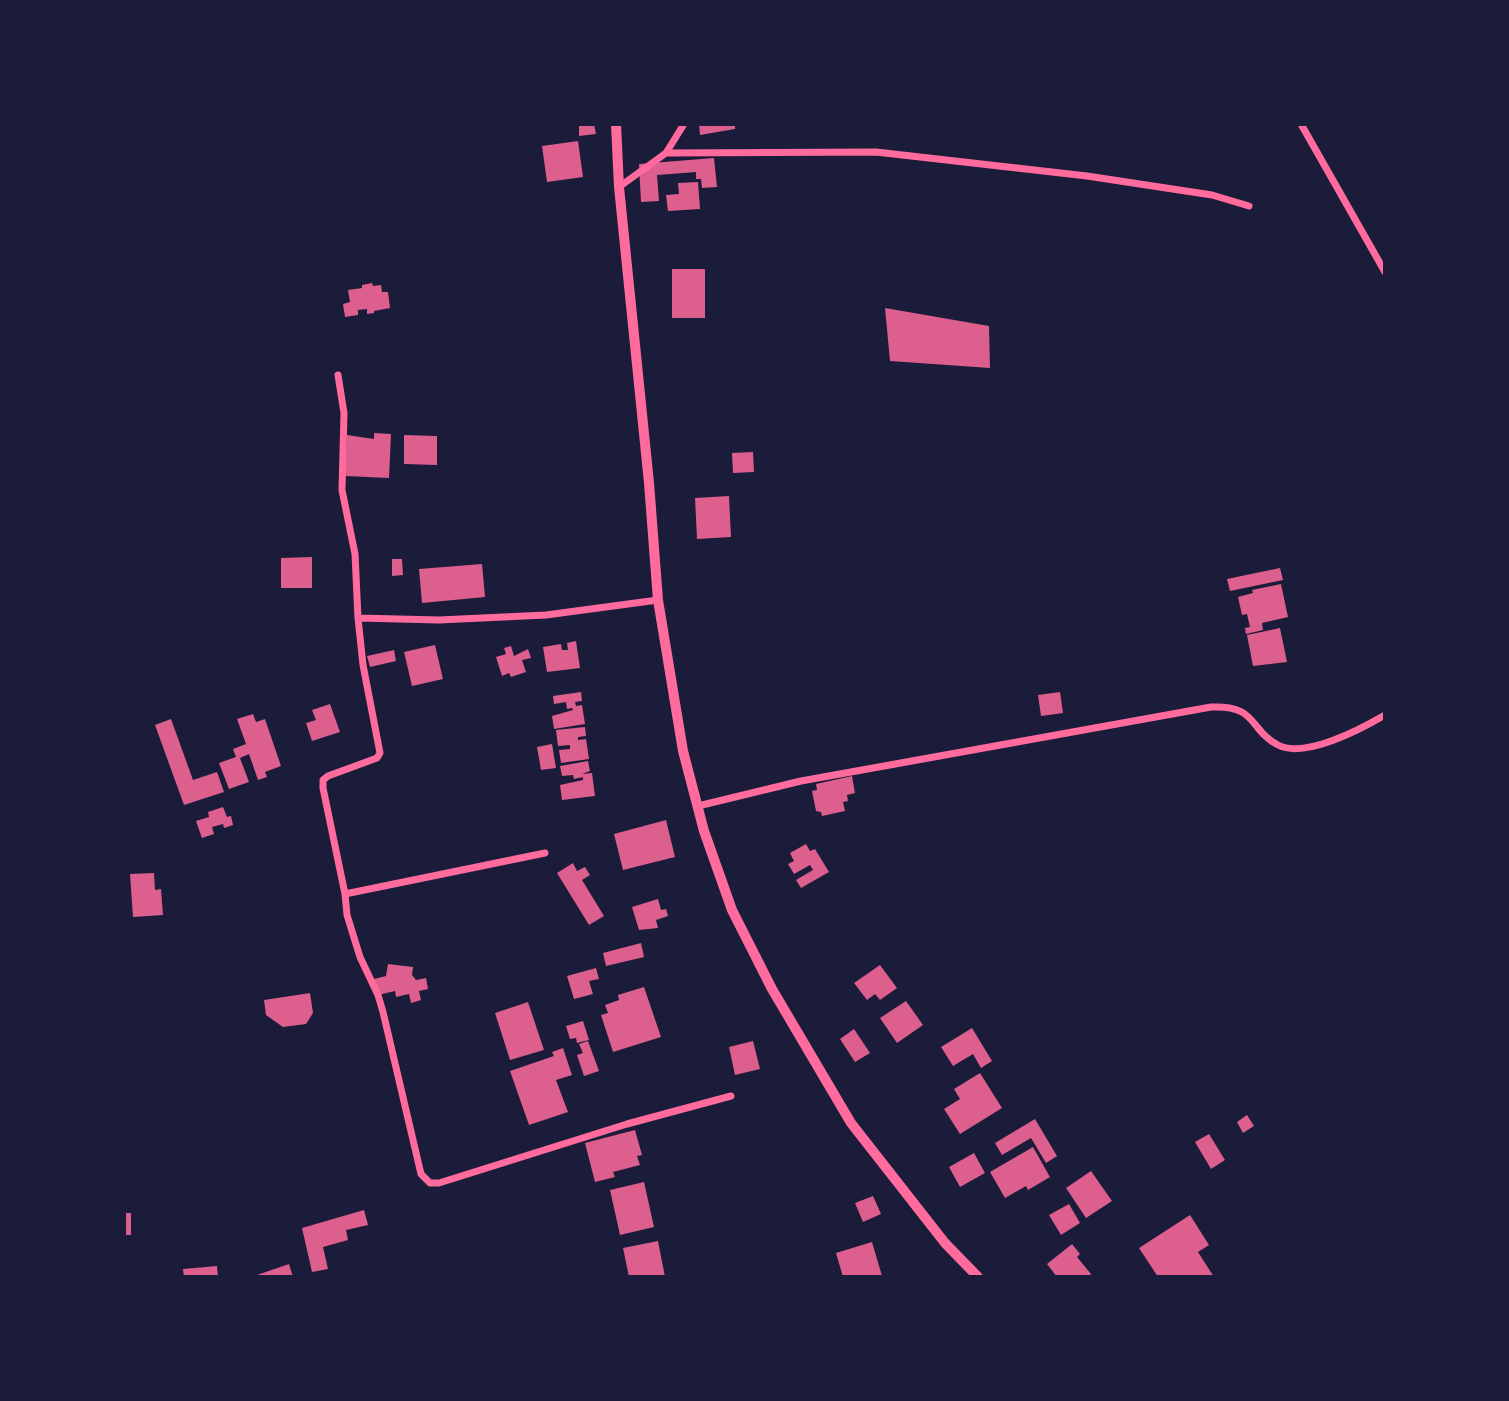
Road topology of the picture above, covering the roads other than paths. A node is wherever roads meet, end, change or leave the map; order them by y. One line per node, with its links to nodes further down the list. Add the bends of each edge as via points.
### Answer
1 (616, 124): 5 (main road)
2 (684, 124): 4 (street)
3 (1301, 124): 7 (street)
4 (666, 153): 5 (street); 6 (street, via 876,152 1087,176 1212,195)
5 (619, 187): 9 (main road)
6 (1249, 206)
7 (1385, 272)
8 (338, 375): 10 (street, via 344,413 342,490 355,554)
9 (658, 600): 10 (street, via 546,615); 12 (main road, via 683,751)
10 (358, 618): 14 (street, via 380,752 377,758 323,780)
11 (1385, 715): 12 (street, via 1340,737 1285,748 1270,740 1243,712 1211,706 801,781)
12 (698, 806): 16 (main road, via 732,910 772,989 851,1123 944,1243)
13 (545, 853): 14 (street)
14 (345, 894): 15 (street, via 360,957 383,1012 416,1161 430,1183)
15 (731, 1096)
16 (978, 1277)

